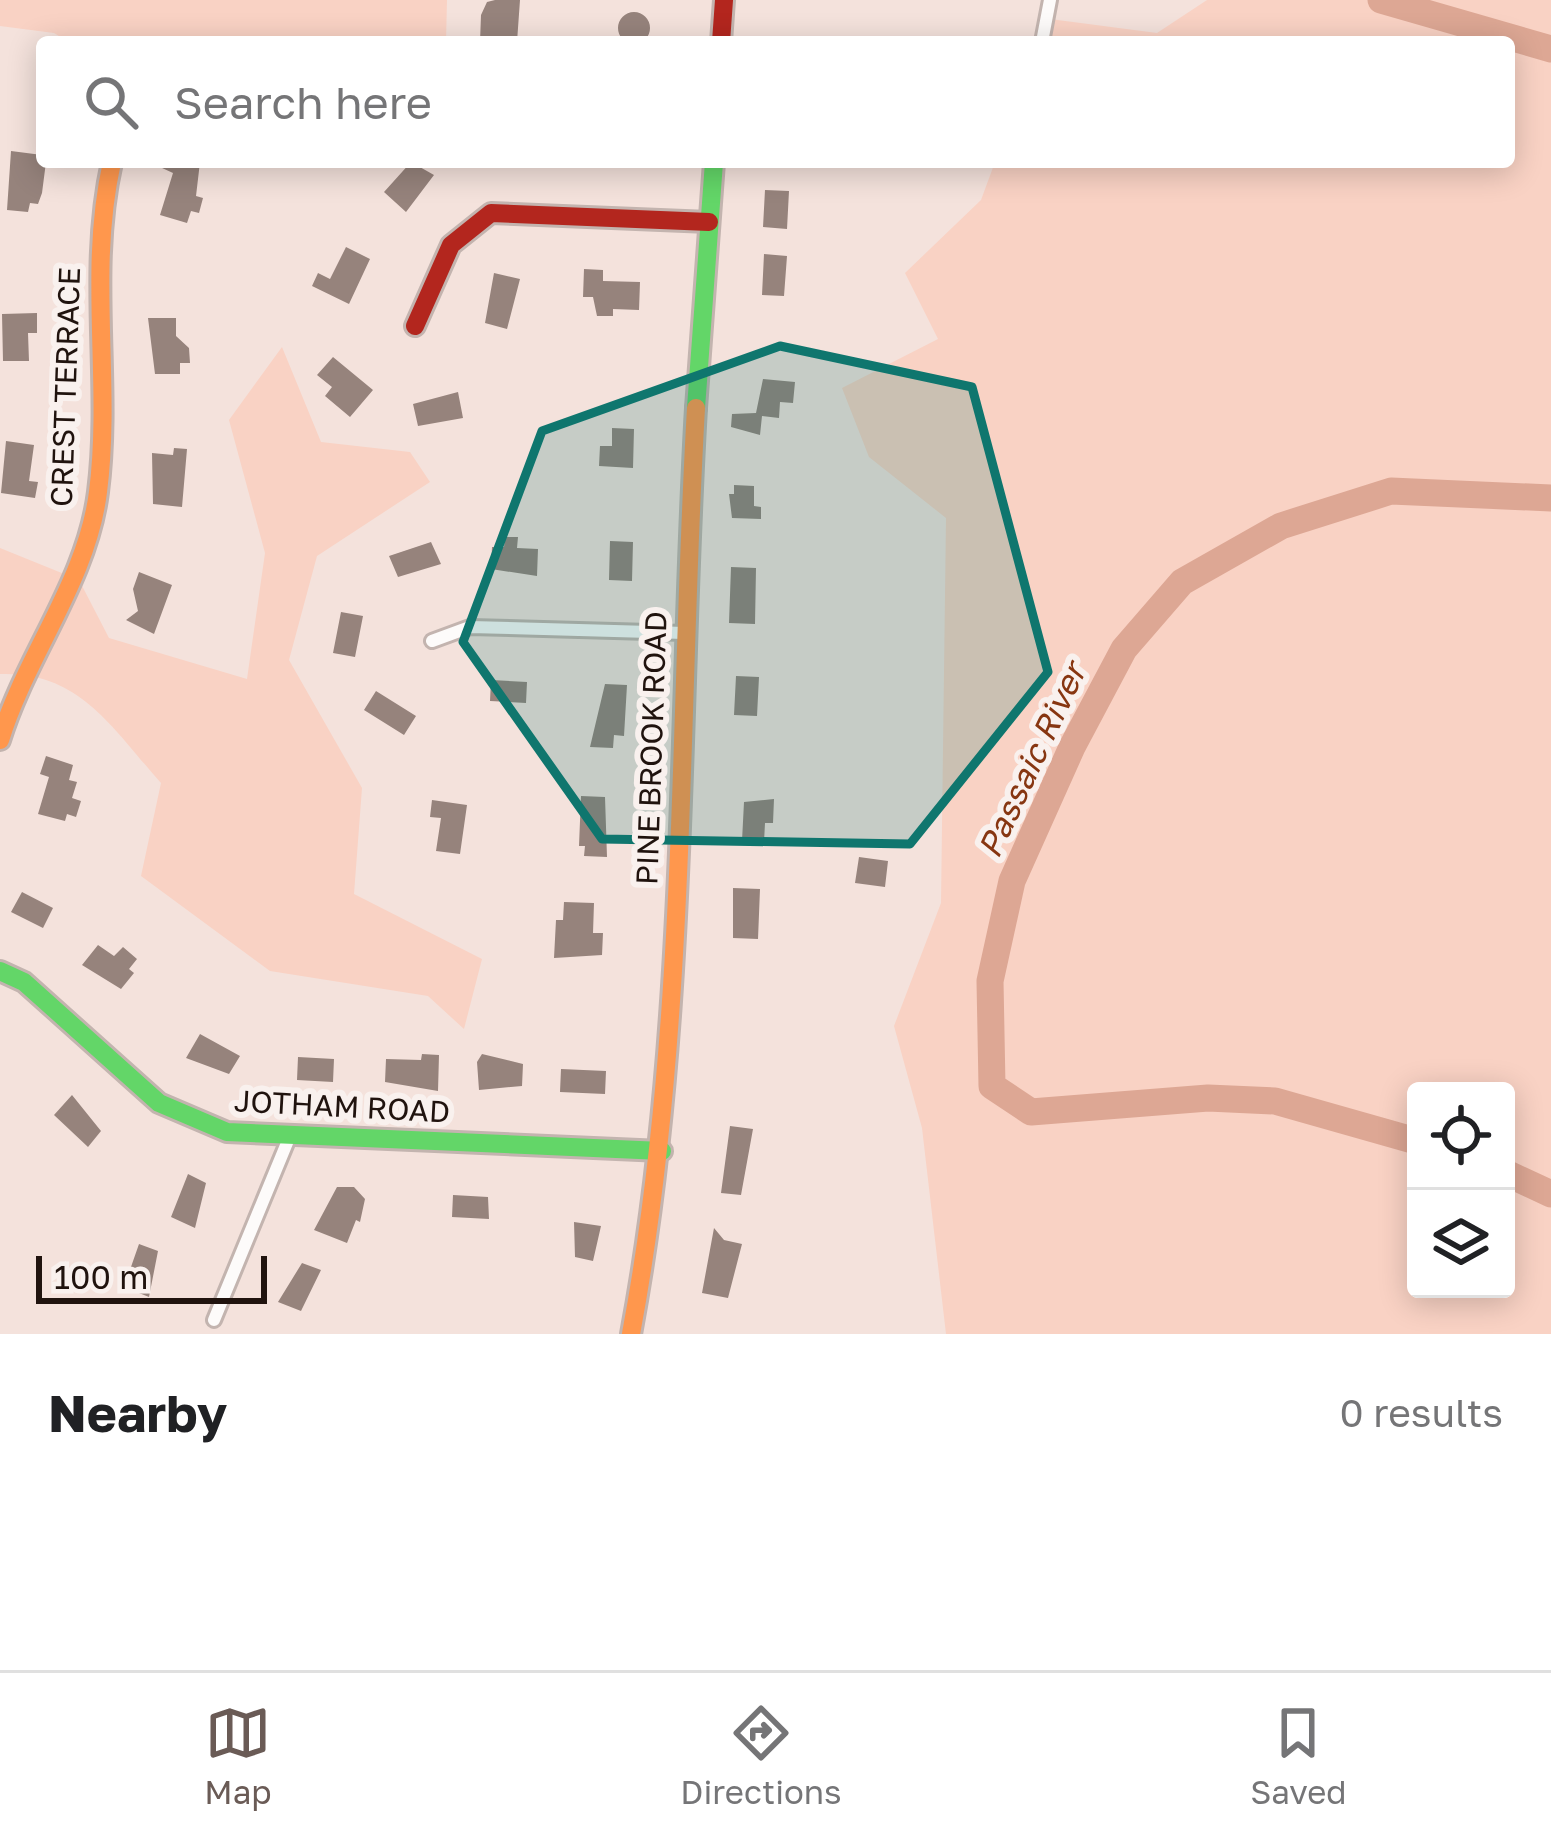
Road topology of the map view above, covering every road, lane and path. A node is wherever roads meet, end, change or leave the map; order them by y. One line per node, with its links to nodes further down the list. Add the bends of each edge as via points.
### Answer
1 (724, 0): 3 (street)
2 (1050, 0): 4 (street)
3 (722, 36)
4 (1043, 36)
5 (111, 168): 11 (street, CREST TERRACE, via 100,215 98,494 81,559)
6 (714, 168): 7 (street, PINE BROOK ROAD)
7 (709, 222): 8 (street, via 491,213 450,244); 9 (street, PINE BROOK ROAD)
8 (415, 326)
9 (685, 633): 10 (street, via 470,627); 14 (street, PINE BROOK ROAD)
10 (432, 641)
11 (0, 740)
12 (0, 971): 13 (street, JOTHAM ROAD, via 24,982 177,1114 226,1132)
13 (289, 1138): 14 (street, JOTHAM ROAD); 15 (street)
14 (662, 1151): 16 (street, PINE BROOK ROAD)
15 (214, 1320)
16 (631, 1334)

